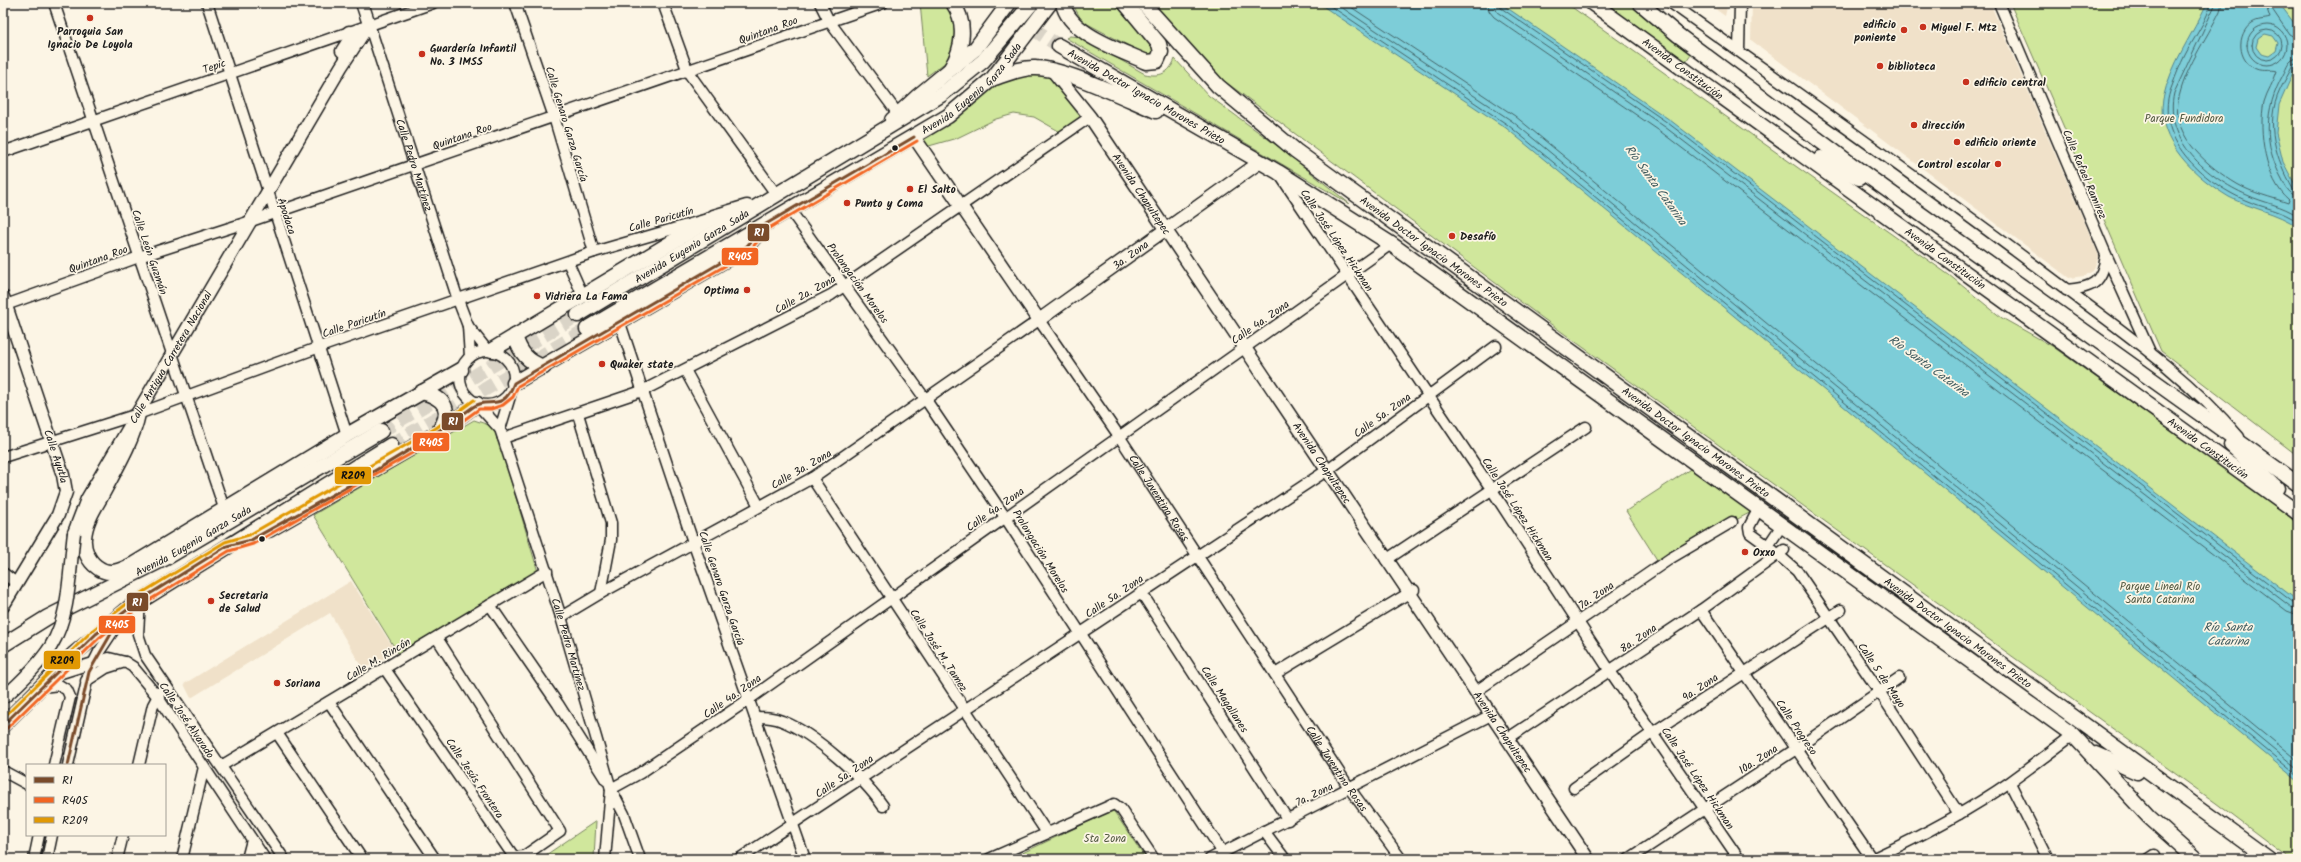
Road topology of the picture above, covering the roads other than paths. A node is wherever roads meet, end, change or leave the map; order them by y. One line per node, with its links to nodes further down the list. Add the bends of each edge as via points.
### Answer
1 (54, 3): 35 (street, Calle León Guzmán)
2 (207, 3): 29 (street, Apodaca)
3 (362, 3): 22 (main road, Calle Pedro Martínez)
4 (433, 3): 22 (street, Tepic)
5 (515, 3): 33 (street, Calle Genaro Garza García)
6 (663, 3): 28 (street)
7 (820, 3): 21 (street)
8 (883, 3): 21 (street, Quintana Roo)
9 (953, 3): 26 (highway, via 959,15 962,37 958,57)
10 (1032, 3): 37 (highway, Avenida Eugenio Garza Sada, via 994,50 963,79)
11 (1050, 3): 30 (highway, Avenida Eugenio Garza Sada)
12 (1063, 3): 13 (highway, via 1068,17 1083,31 1146,62 1157,61 1161,52 1159,44)
13 (1125, 3)
14 (1143, 3): 175 (highway, Avenida Doctor Ignacio Morones Prieto, via 1218,86 1296,151)
15 (1592, 3): 38 (highway, Avenida Constitución)
16 (1640, 3): 47 (highway, Avenida Constitución, via 1678,35)
17 (1672, 3): 25 (street)
18 (1740, 3): 25 (street)
19 (1999, 3): 57 (street, Calle Rafael Ramírez)
20 (1000, 4): 26 (highway, via 975,49)
21 (829, 21): 28 (street, Quintana Roo); 32 (street)
22 (369, 24): 23 (street, Tepic); 31 (main road, Calle Antigua Carretera Nacional); 42 (street, Calle Pedro Martínez)
23 (349, 32): 29 (street, Tepic); 31 (main road, via 351,37 326,80)
24 (1059, 46): 36 (highway, Avenida Doctor Ignacio Morones Prieto)
25 (1739, 51): 62 (street, via 1986,229)
26 (949, 70): 32 (highway)
27 (1052, 70): 30 (highway, via 1028,68); 34 (main road, Avenida Chapultepec); 36 (highway)
28 (688, 72): 33 (street, Quintana Roo); 45 (street)
29 (228, 73): 35 (street, Tepic); 44 (street, Apodaca)
30 (994, 78): 39 (highway, Avenida Eugenio Garza Sada, via 967,102)
31 (327, 92): 44 (main road, Calle Antigua Carretera Nacional)
32 (898, 114): 37 (highway)
33 (554, 117): 42 (street, Quintana Roo); 56 (street, Calle Genaro Garza García)
34 (1090, 117): 46 (street, Calle 2a. Zona); 54 (main road, Avenida Chapultepec)
35 (93, 120): 40 (street, Tepic); 58 (street, Calle León Guzmán)
36 (1197, 127): 41 (highway, Avenida Doctor Ignacio Morones Prieto)
37 (887, 130): 45 (highway, Avenida Eugenio Garza Sada)
38 (1771, 131): 47 (highway); 110 (highway, Avenida Constitución)
39 (914, 137): 46 (main road, Calle Juventino Rosas); 49 (highway, Avenida Eugenio Garza Sada)
40 (3, 152)
41 (1260, 162): 43 (highway, Avenida Doctor Ignacio Morones Prieto); 54 (main road, 3a. Zona)
42 (414, 164): 50 (street, Quintana Roo); 64 (street, Calle Pedro Martínez)
43 (1278, 172): 55 (highway, Avenida Doctor Ignacio Morones Prieto); 60 (street, Calle José López Hickman)
44 (267, 194): 50 (street, Apodaca); 52 (main road, Calle Antigua Carretera Nacional)
45 (776, 194): 48 (highway, Avenida Eugenio Garza Sada)
46 (961, 204): 61 (street, Calle 2a. Zona); 67 (main road, Calle Juventino Rosas)
47 (1909, 205): 88 (highway, Avenida Constitución)
48 (756, 206): 51 (highway, via 736,209); 66 (highway, Avenida Eugenio Garza Sada)
49 (790, 210): 53 (highway, Avenida Eugenio Garza Sada); 61 (street, Prolongación Morelos)
50 (274, 213): 52 (street, Quintana Roo); 74 (street, Apodaca)
51 (714, 217): 56 (street, Calle Paricutín); 63 (highway)
52 (251, 221): 58 (street, Quintana Roo); 76 (main road, Calle Antigua Carretera Nacional)
53 (766, 224): 68 (highway, via 740,252); 70 (highway, Avenida Eugenio Garza Sada)
54 (1168, 228): 67 (main road, 3a. Zona); 72 (main road, Avenida Chapultepec)
55 (1391, 244): 60 (street, Calle 4a. Zona); 108 (highway, Avenida Doctor Ignacio Morones Prieto)
56 (594, 252): 59 (street, Calle Paricutín)
57 (2106, 256): 62 (street, via 2104,271 2096,282 2083,288); 77 (street, Calle Rafael Ramírez)
58 (139, 257): 65 (street, Quintana Roo); 76 (street, Calle León Guzmán)
59 (568, 262): 63 (street); 64 (street, Calle Paricutín)
60 (1346, 276): 72 (street, Calle 4a. Zona); 86 (street, Calle José López Hickman)
61 (845, 286): 81 (street, Calle 2a. Zona); 87 (street, Prolongación Morelos)
62 (2066, 290): 77 (street)
63 (583, 296): 71 (highway)
64 (458, 300): 69 (street, Calle Pedro Martínez); 74 (street, Calle Paricutín)
65 (4, 303): 98 (main road, Calle Ayutla)
66 (578, 315)
67 (1039, 320): 87 (street, Calle 3a. Zona); 97 (street, Calle Juventino Rosas)
68 (620, 323): 79 (highway); 83 (street, Calle Genaro Garza García)
69 (468, 326): 75 (street, Calle Pedro Martínez); 78 (street, Calle Pedro Martínez)
70 (587, 329)
71 (515, 336): 75 (highway); 79 (highway, via 525,357 533,364)
72 (1247, 346): 97 (street, Calle 4a. Zona); 102 (main road, Avenida Chapultepec)
73 (1496, 346): 86 (street, Calle 5a. Zona)
74 (317, 348): 85 (street, Calle Paricutín); 96 (street, Apodaca)
75 (489, 350): 78 (street, via 477,352); 82 (street, via 502,354 509,360 515,376)
76 (174, 353): 85 (street, Calle León Guzmán); 90 (main road, Calle Antigua Carretera Nacional)
77 (2151, 354): 100 (street, via 2201,396)
78 (470, 357): 80 (street)
79 (544, 367): 82 (highway)
80 (461, 370): 84 (highway); 89 (street, via 460,378 464,392)
81 (685, 370): 83 (street, Calle 2a. Zona); 106 (street)
82 (513, 386): 89 (street, via 504,399 497,403); 95 (street)
83 (642, 391): 91 (street, Calle 2a. Zona); 115 (street, Calle Genaro Garza García)
84 (422, 392): 94 (highway, via 439,398 445,407 446,419); 96 (highway)
85 (188, 394): 90 (street, Calle Paricutín); 109 (street, Calle León Guzmán)
86 (1428, 396): 102 (street, Calle 5a. Zona); 105 (street, Calle José López Hickman)
87 (926, 400): 103 (street, Calle 3a. Zona); 111 (street, Prolongación Morelos)
88 (2184, 403): 100 (highway, Avenida Constitución); 107 (highway)
89 (477, 404): 94 (highway); 95 (street, Calle Pedro Martínez)
90 (138, 414): 98 (street, Calle Paricutín); 120 (highway, via 133,432 86,526 84,547 96,566 108,573 121,570); 155 (main road, Calle Antigua Carretera Nacional, bridge, via 87,499 74,533 67,597 57,635 36,666)
91 (578, 414): 95 (street, Calle 2a. Zona); 128 (street, via 611,523 611,540)
92 (1586, 427): 105 (street)
93 (381, 431): 114 (highway, Avenida Eugenio Garza Sada)
94 (439, 432): 116 (highway, via 258,536)
95 (502, 433): 123 (street, Calle Pedro Martínez)
96 (347, 435): 109 (highway)
97 (1119, 436): 111 (street, Calle 4a. Zona); 119 (street, Calle Juventino Rosas)
98 (51, 440): 101 (street, Calle Paricutín); 125 (main road, Calle Ayutla, via 65,485 65,498 58,515)
99 (391, 445): 116 (highway, Avenida Eugenio Garza Sada)
100 (2249, 450): 104 (highway, Avenida Constitución)
101 (3, 457)
102 (1329, 468): 119 (street, Calle 5a. Zona); 122 (main road, Avenida Chapultepec)
103 (812, 478): 106 (street, Calle 3a. Zona); 129 (street, Calle José M. Tamez)
104 (2298, 484)
105 (1492, 490): 122 (street); 137 (street, Calle José López Hickman)
106 (759, 506): 115 (street, Calle 3a. Zona)
107 (2298, 507)
108 (1759, 508): 113 (highway, Avenida Doctor Ignacio Morones Prieto); 117 (street, Calle 5 de Mayo, via 1749,530)
109 (221, 510): 114 (highway); 120 (highway)
110 (2298, 513)
111 (1005, 517): 129 (street, Calle 4a. Zona); 138 (street, Prolongación Morelos)
112 (1732, 522): 137 (street, 7a. Zona, via 1672,558)
113 (1782, 525): 117 (street); 164 (highway, Avenida Doctor Ignacio Morones Prieto)
114 (194, 542): 121 (highway, Avenida Eugenio Garza Sada)
115 (693, 542): 128 (street, Calle 3a. Zona); 156 (street, Calle Genaro Garza García)
116 (228, 546): 130 (highway, Avenida Eugenio Garza Sada)
117 (1768, 546): 118 (street, Calle 5 de Mayo)
118 (1782, 552): 133 (street, 8a. Zona); 136 (street, Calle 5 de Mayo)
119 (1197, 555): 126 (street, Calle 5a. Zona); 146 (street, Calle Juventino Rosas)
120 (145, 557): 121 (highway)
121 (166, 558): 140 (highway, Avenida Eugenio Garza Sada, via 48,617)
122 (1389, 558): 127 (main road, Avenida Chapultepec)
123 (546, 571): 131 (street, Calle M. Rincón); 135 (street, Calle Pedro Martínez)
124 (3, 573): 125 (street)
125 (16, 583): 132 (main road, Calle Ayutla)
126 (1141, 592): 138 (street, Calle 5a. Zona); 186 (street, Calle Magallanes)
127 (1412, 592): 146 (street); 152 (main road, Avenida Chapultepec)
128 (601, 593): 135 (street, Calle 3a. Zona)
129 (891, 598): 156 (street, Calle 4a. Zona); 158 (street, Calle José M. Tamez)
130 (134, 604): 141 (street); 147 (highway, Avenida Eugenio Garza Sada, via 96,634); 150 (street, Calle José Alvarado, via 140,644)
131 (490, 605): 139 (street, Calle M. Rincón); 179 (street, via 558,704)
132 (3, 606)
133 (1701, 610): 144 (street, 8a. Zona); 145 (street, Calle Progreso)
134 (1841, 610): 136 (street, 9a. Zona)
135 (561, 617): 179 (street, Calle Pedro Martínez)
136 (1829, 618): 145 (street, 9a. Zona); 153 (street, Calle 5 de Mayo)
137 (1578, 622): 144 (street, Calle José López Hickman); 152 (street, 7a. Zona)
138 (1079, 634): 158 (street, Calle 5a. Zona); 194 (street, Prolongación Morelos)
139 (437, 638): 143 (street, Calle M. Rincón); 143 (street, Calle Jesús Frontera, via 560,831 524,856 514,857)
140 (3, 645)
141 (94, 661): 142 (street, Calle José Alvarado, via 109,658); 147 (street, Calle José Alvarado); 149 (street)
142 (125, 662): 149 (street, via 106,668); 154 (street, Calle José Alvarado, via 140,674)
143 (385, 669): 157 (street, Calle M. Rincón)
144 (1610, 671): 162 (street, Calle José López Hickman); 165 (street, 8a. Zona)
145 (1744, 672): 162 (street, 9a. Zona); 166 (street, Calle Progreso)
146 (1275, 674): 180 (street, Calle Juventino Rosas)
147 (54, 676): 151 (highway, Avenida Eugenio Garza Sada)
148 (1899, 678): 153 (street, 10a. Zona)
149 (86, 681): 169 (street)
150 (165, 686): 154 (street); 171 (street, Calle José Alvarado)
151 (42, 687): 161 (highway, Avenida Eugenio Garza Sada); 168 (street, via 59,685 67,690 70,696)
152 (1478, 690): 159 (main road, Avenida Chapultepec); 165 (main road)
153 (1879, 691): 166 (street, 10a. Zona); 185 (street, Calle 5 de Mayo)
154 (157, 696): 170 (street); 172 (street, Calle José Alvarado)
155 (3, 698)
156 (748, 700): 160 (street, Calle Genaro Garza García); 179 (street, Calle 4a. Zona, via 640,773)
157 (329, 702): 163 (street, Calle M. Rincón); 204 (street)
158 (964, 710): 174 (street, Calle 5a. Zona); 189 (street, Calle José M. Tamez)
159 (1491, 715): 165 (main road, Avenida Chapultepec); 180 (street, 7a. Zona)
160 (755, 717): 174 (street, via 784,721 829,751); 187 (street, Calle Genaro Garza García)
161 (3, 726)
162 (1652, 733): 178 (street, 9a. Zona); 183 (street, Calle José López Hickman)
163 (277, 734): 171 (street, Calle M. Rincón); 203 (street)
164 (2073, 735): 167 (highway, Avenida Doctor Ignacio Morones Prieto); 176 (street)
165 (1510, 737): 214 (main road, Avenida Chapultepec); 215 (main road)
166 (1796, 748): 183 (street, 10a. Zona); 218 (street, Calle Progreso)
167 (2091, 753): 175 (highway); 220 (highway, Avenida Doctor Ignacio Morones Prieto, via 2149,816)
168 (54, 764)
169 (68, 764)
170 (139, 764)
171 (221, 766): 181 (street, Calle José Alvarado)
172 (204, 767): 184 (street, Calle José Alvarado); 199 (street)
173 (3, 771): 177 (street)
174 (862, 779): 182 (street); 187 (street, Calle 5a. Zona)
175 (2159, 781): 221 (highway, Avenida Doctor Ignacio Morones Prieto)
176 (2010, 782): 185 (street); 219 (street)
177 (26, 783)
178 (1574, 788)
179 (611, 789): 205 (street); 206 (street, Calle Pedro Martínez, via 624,814)
180 (1350, 789): 186 (street, 7a. Zona); 213 (street, Calle Juventino Rosas)
181 (245, 802): 184 (street); 202 (street, Calle José Alvarado)
182 (883, 806)
183 (1704, 809): 216 (street, 10a. Zona); 217 (street, Calle José López Hickman)
184 (232, 810): 193 (street, Calle José Alvarado)
185 (1959, 814): 218 (street)
186 (1288, 820): 188 (street, 7a. Zona)
187 (792, 825): 207 (street, Calle 5a. Zona); 208 (street, Calle Genaro Garza García)
188 (1264, 831): 194 (street, 7a. Zona); 212 (street)
189 (1047, 833): 195 (street); 210 (street, via 1114,804 1121,809)
190 (39, 836): 196 (street)
191 (52, 836): 197 (street)
192 (123, 836): 198 (street)
193 (252, 840): 200 (street); 201 (street, Calle José Alvarado)
194 (1223, 852): 211 (street, 7a. Zona)
195 (1005, 856): 209 (street)
196 (34, 859)
197 (47, 859)
198 (117, 859)
199 (182, 859)
200 (247, 859)
201 (265, 859)
202 (284, 859)
203 (362, 859)
204 (435, 859)
205 (605, 859)
206 (640, 859)
207 (739, 859)
208 (805, 859)
209 (989, 859)
210 (1154, 859)
211 (1210, 859)
212 (1284, 859)
213 (1401, 859)
214 (1588, 859)
215 (1596, 859)
216 (1629, 859)
217 (1739, 859)
218 (1872, 859)
219 (2048, 859)
220 (2196, 859)
221 (2269, 859)

